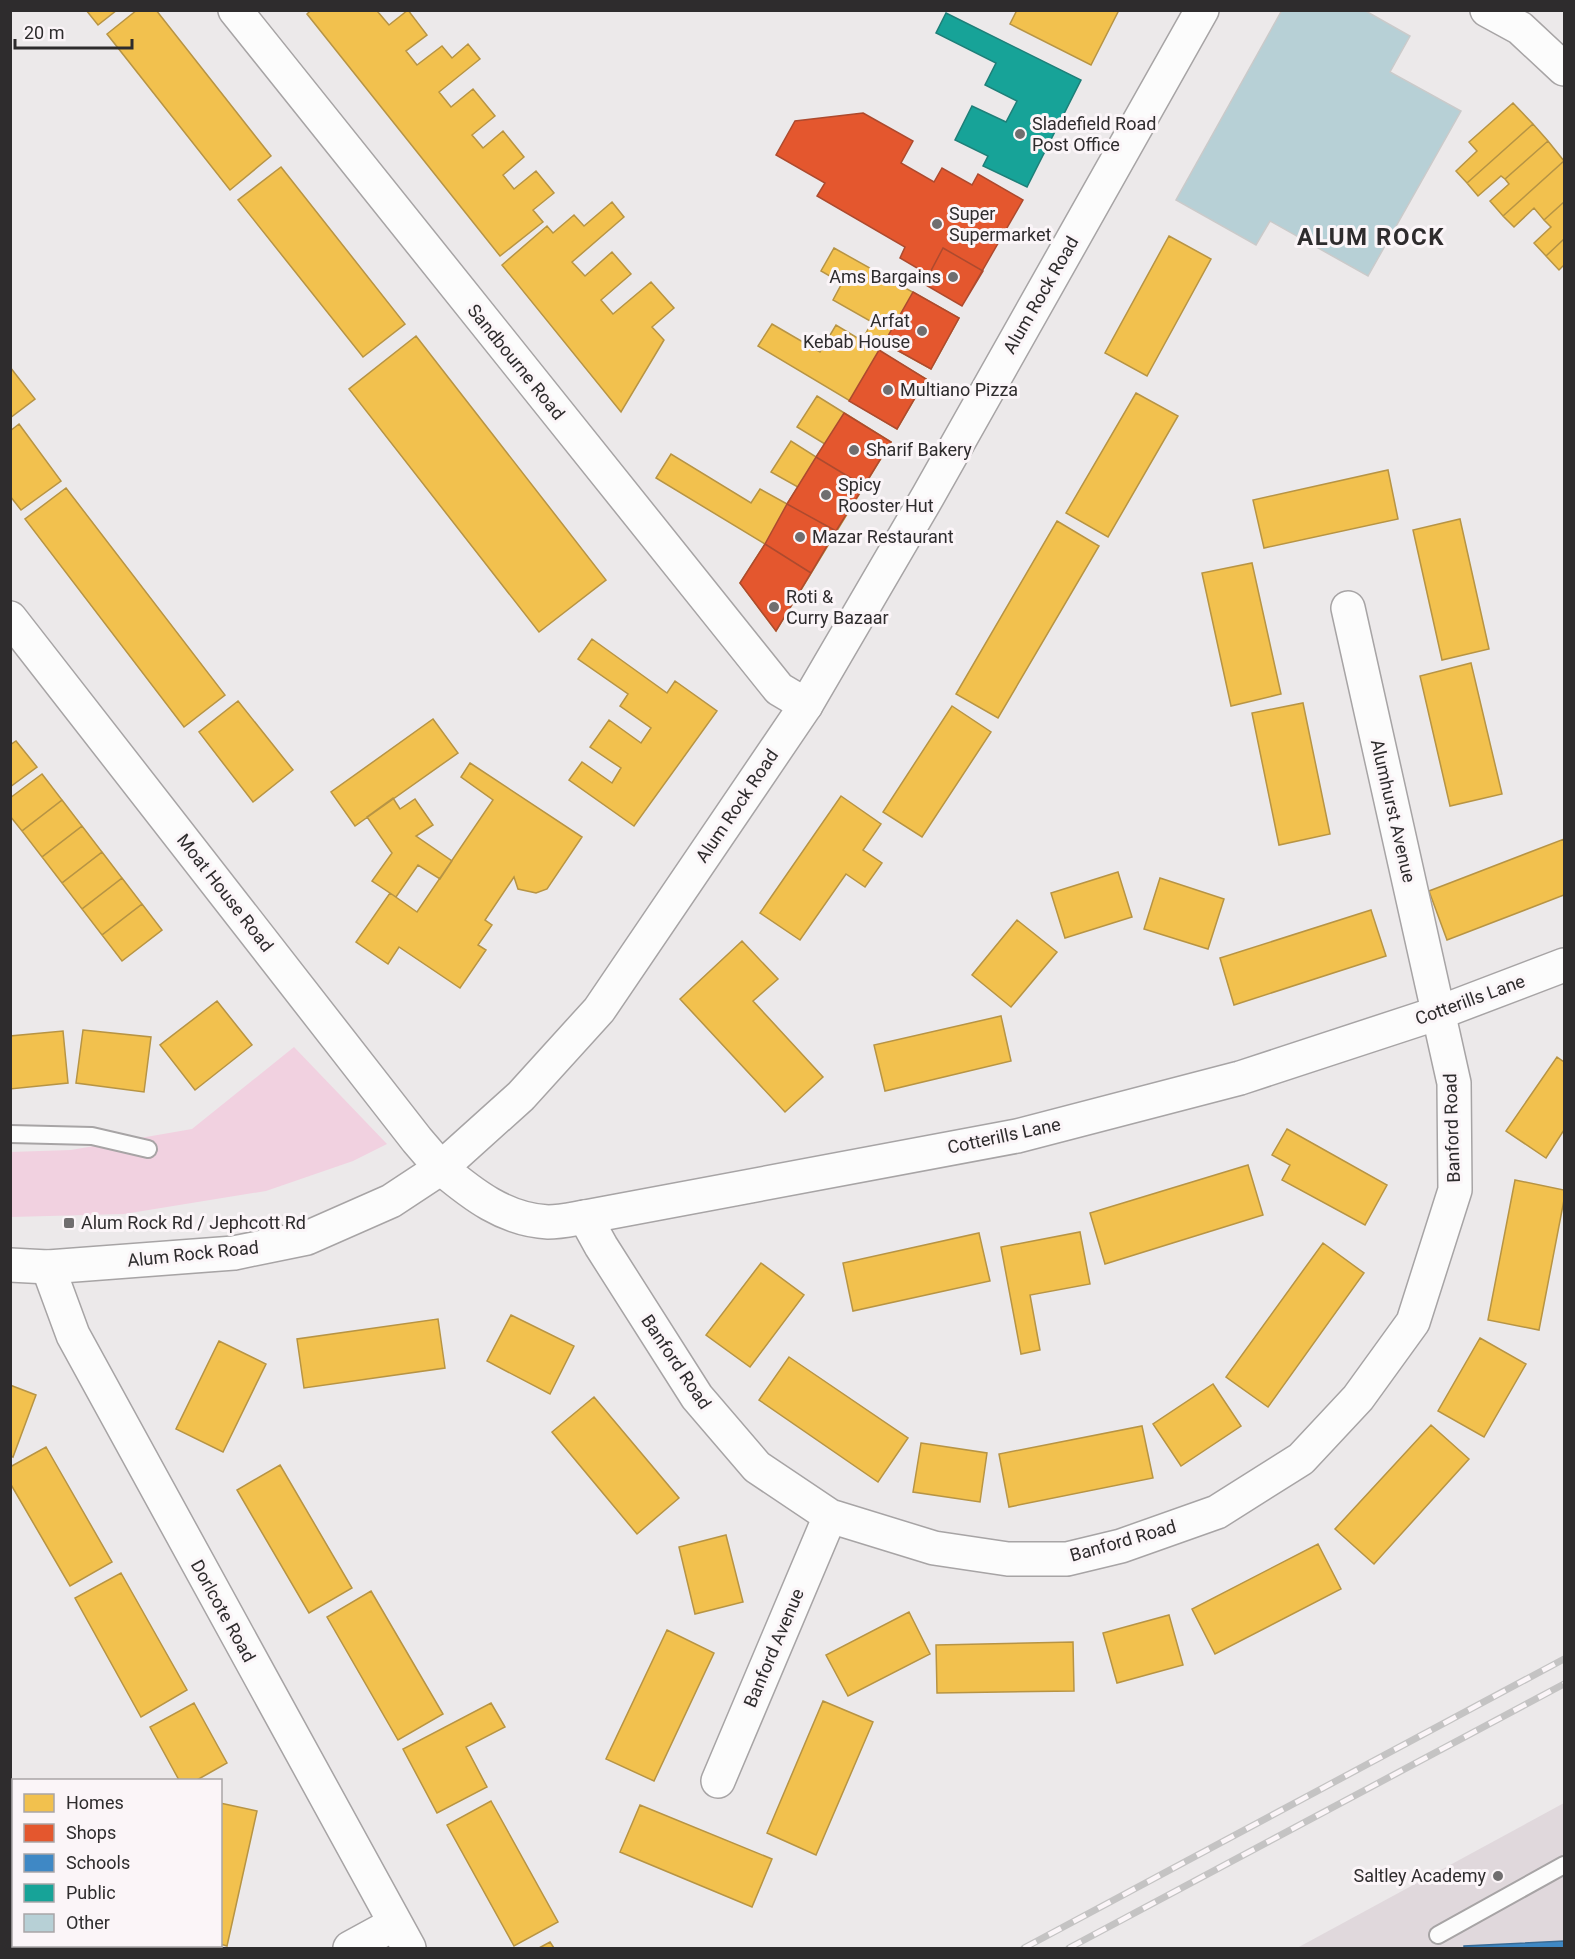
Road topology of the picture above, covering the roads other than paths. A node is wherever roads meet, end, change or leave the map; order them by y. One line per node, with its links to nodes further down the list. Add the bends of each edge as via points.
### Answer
1 (234, 10): 7 (street, Sandbourne Road, via 779,689)
2 (1202, 10): 7 (street, Alum Rock Road)
3 (1487, 10): 4 (street, via 1520,28)
4 (1564, 69)
5 (1348, 608): 9 (street, Alumhurst Avenue)
6 (10, 618): 12 (street, Moat House Road)
7 (806, 705): 12 (street, Alum Rock Road, via 599,1010 521,1096)
8 (1564, 965): 9 (street, Cotterills Lane)
9 (1438, 1013): 13 (street, Cotterills Lane, via 1240,1077 1017,1136); 16 (street, Banford Road, via 1454,1083 1455,1190 1413,1322 1358,1398 1301,1459 1217,1512 1121,1546 1067,1559 1008,1559 934,1548)
10 (10, 1134): 11 (lane, via 92,1136)
11 (148, 1149)
12 (441, 1168): 13 (street, Cotterills Lane, via 473,1195 529,1220 550,1222); 15 (street, Alum Rock Road, via 391,1201 307,1238 234,1253)
13 (585, 1217): 16 (street, Banford Road, via 697,1397 757,1467)
14 (10, 1265): 15 (street, Alum Rock Road)
15 (48, 1267): 20 (street, Dorlcote Road, via 73,1335)
16 (830, 1516): 17 (street, Banford Avenue)
17 (718, 1781)
18 (1564, 1865): 19 (lane)
19 (1438, 1935)
20 (402, 1936): 21 (street)
21 (350, 1948)

